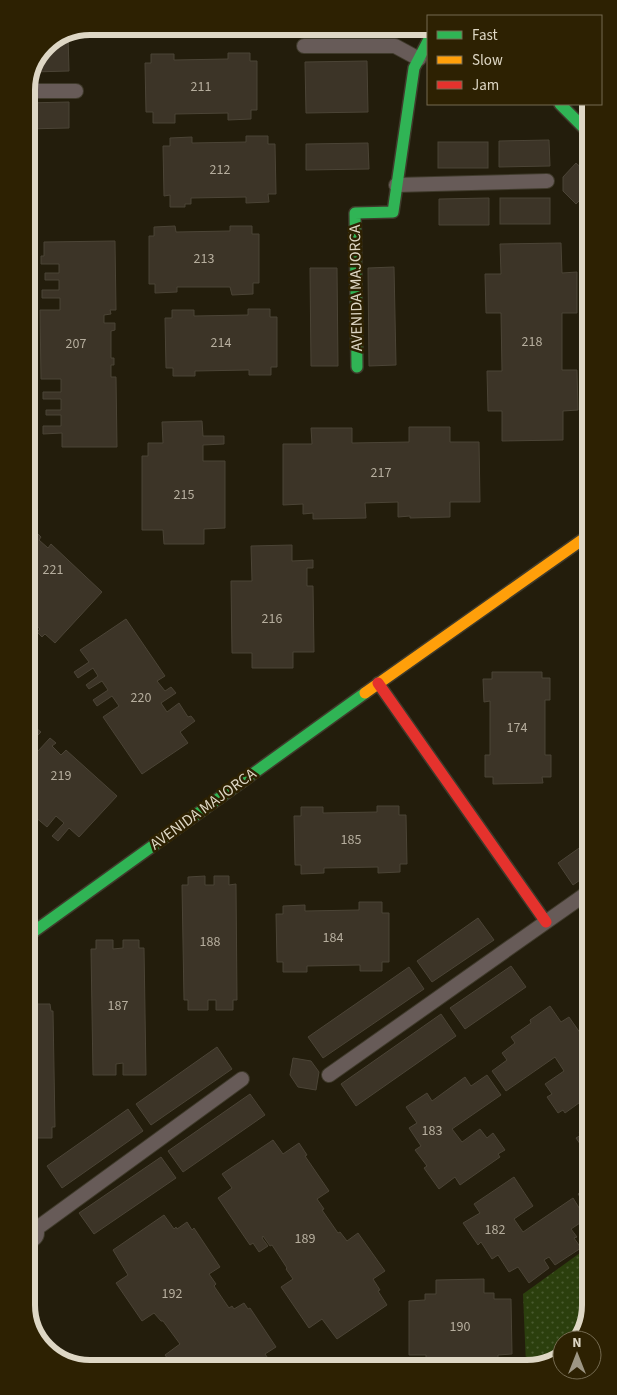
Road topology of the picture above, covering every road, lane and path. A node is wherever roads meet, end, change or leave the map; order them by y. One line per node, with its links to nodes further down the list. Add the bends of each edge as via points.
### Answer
1 (427, 44): 3 (street, AVENIDA MAJORCA)
2 (304, 46): 3 (lane, via 395,46)
3 (418, 59): 9 (street, AVENIDA MAJORCA)
4 (35, 91): 5 (lane)
5 (76, 91)
6 (561, 105): 7 (street)
7 (582, 125)
8 (547, 182): 9 (lane)
9 (396, 185): 10 (street, AVENIDA MAJORCA, via 393,212 355,213)
10 (357, 367)
11 (582, 540): 12 (street, AVENIDA MAJORCA)
12 (378, 683): 14 (street); 15 (street, AVENIDA MAJORCA)
13 (582, 897): 14 (lane)
14 (546, 922): 16 (lane)
15 (35, 931)
16 (329, 1075)
17 (242, 1079): 18 (lane)
18 (35, 1229)

